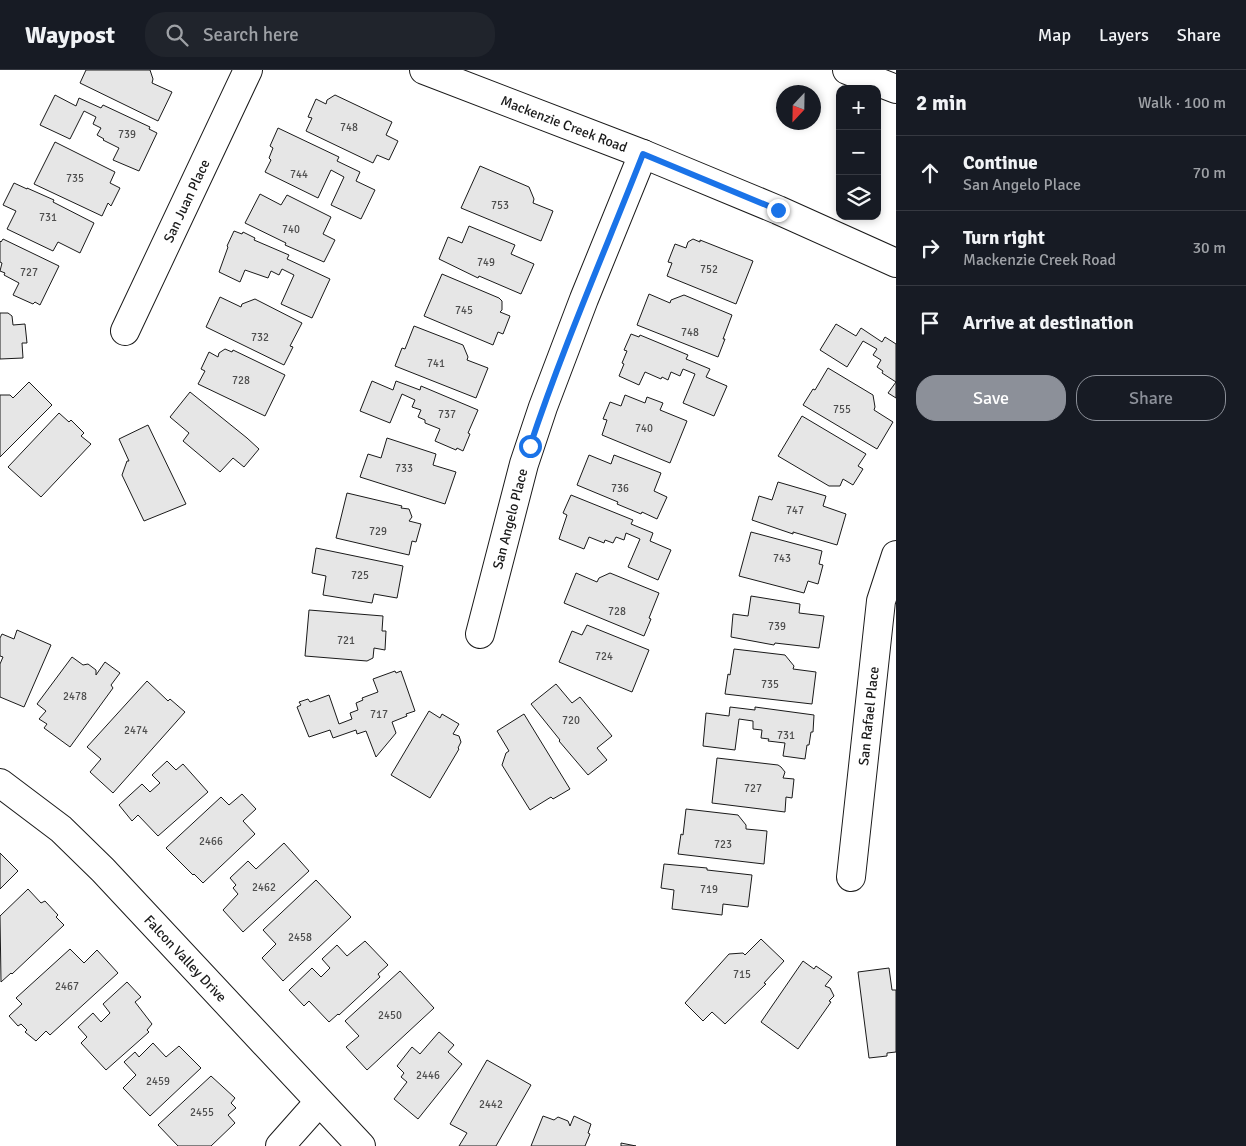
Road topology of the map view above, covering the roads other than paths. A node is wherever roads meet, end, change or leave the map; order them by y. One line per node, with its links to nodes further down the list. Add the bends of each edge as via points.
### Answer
1 (248, 70): 7 (street, San Juan Place)
2 (424, 70): 5 (street, Mackenzie Creek Road)
3 (847, 70): 4 (street)
4 (896, 89)
5 (643, 154): 6 (street, Mackenzie Creek Road); 9 (street, San Angelo Place, via 543,407 524,464)
6 (896, 262)
7 (125, 331)
8 (896, 555): 11 (street, San Rafael Place, via 881,601)
9 (480, 634)
10 (0, 783): 12 (street, Falcon Valley Drive, via 61,829)
11 (852, 877)
12 (320, 1102): 13 (street); 14 (street, Falcon Valley Drive)
13 (280, 1146)
14 (361, 1146)

